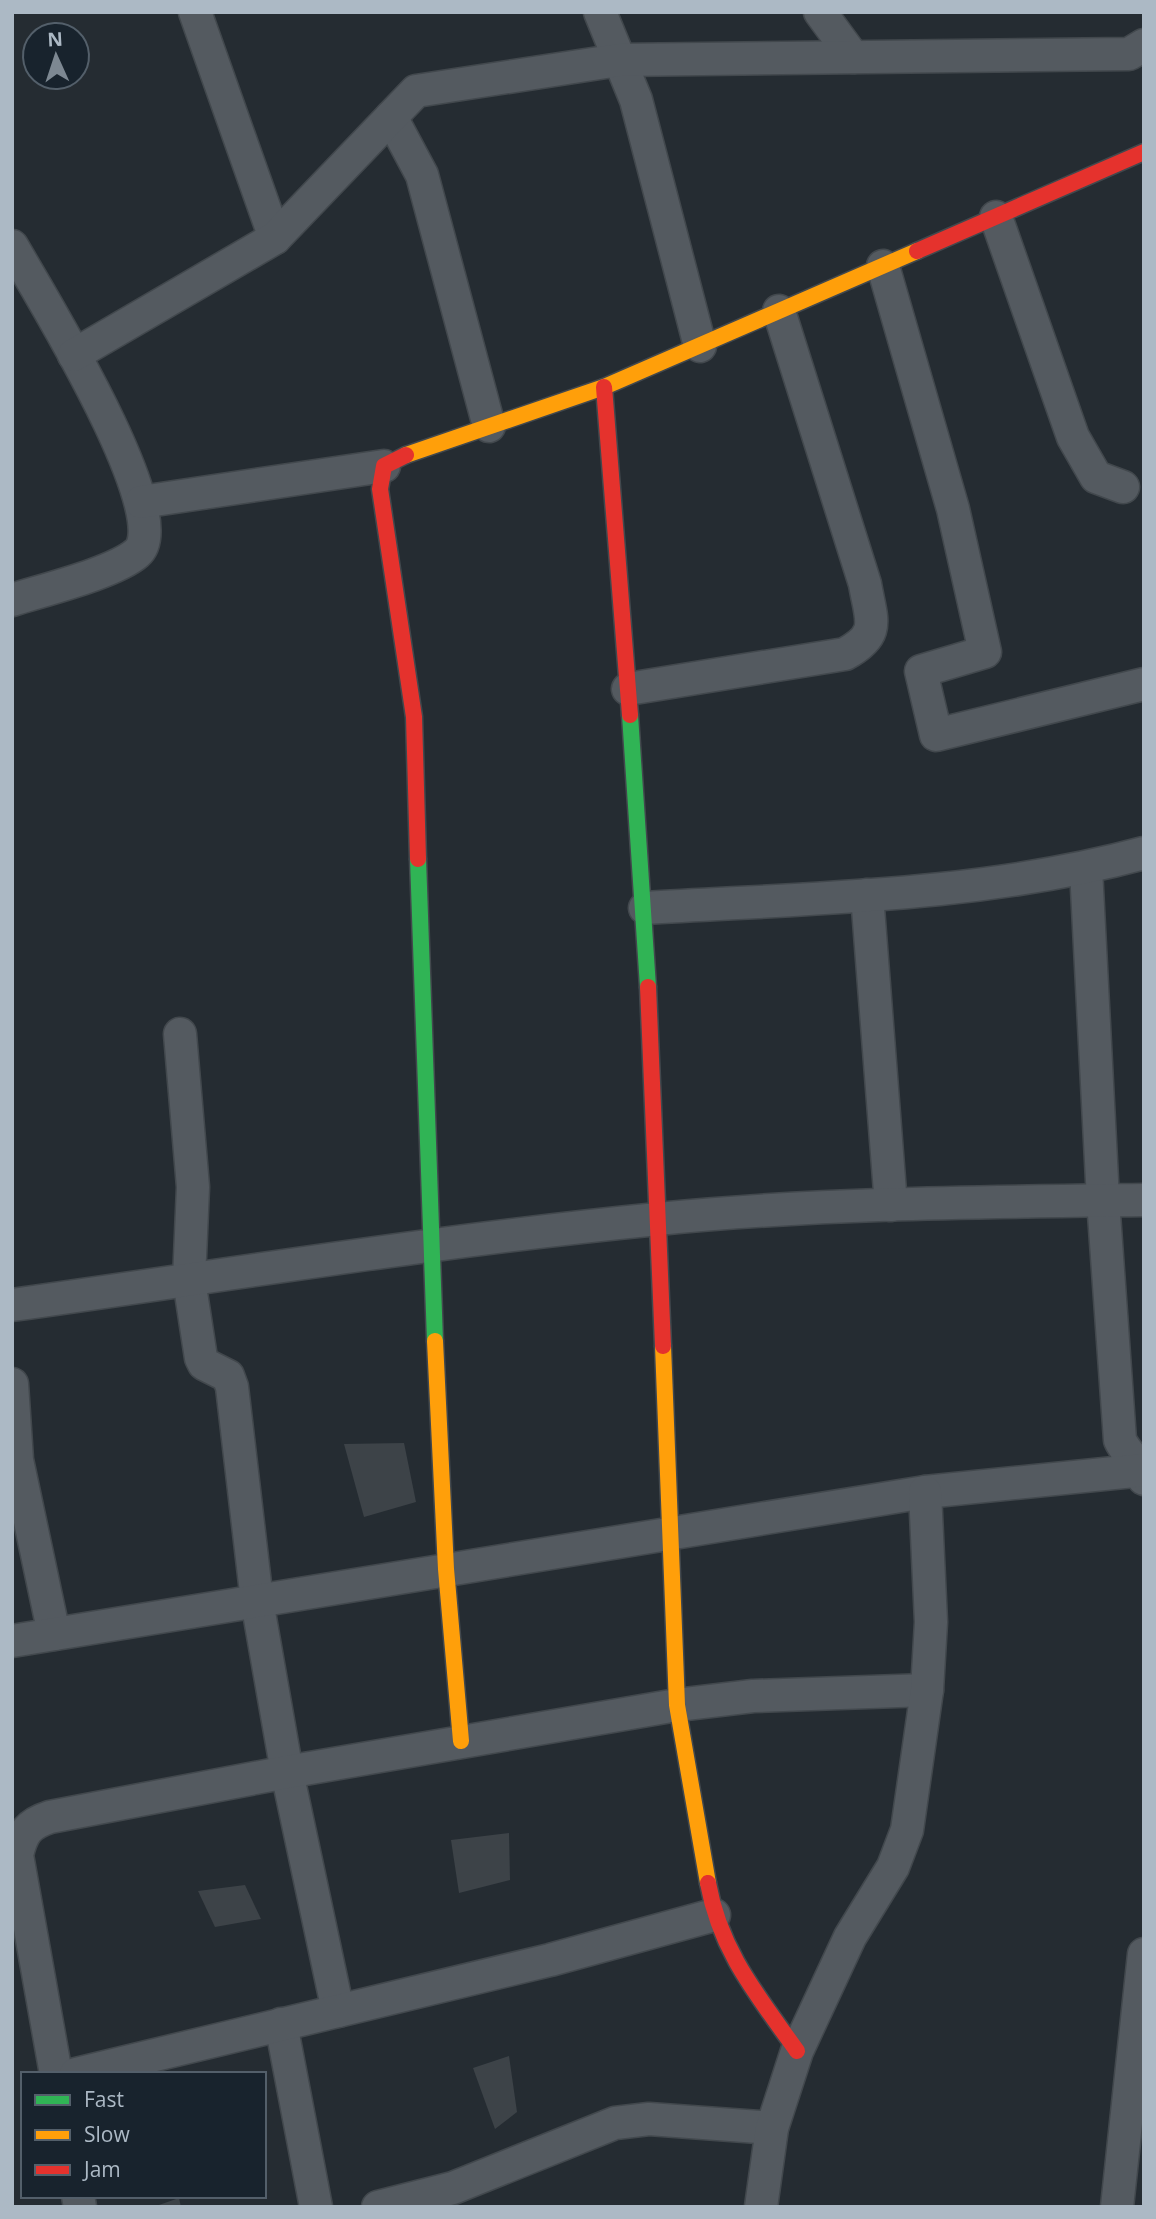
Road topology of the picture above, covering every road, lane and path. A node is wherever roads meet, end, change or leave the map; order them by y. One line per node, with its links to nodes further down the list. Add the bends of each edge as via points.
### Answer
1 (195, 12): 10 (street)
2 (600, 12): 6 (street)
3 (820, 12): 5 (street)
4 (1144, 45): 5 (street, via 1129,54)
5 (853, 57): 6 (street)
6 (619, 60): 7 (street, via 416,91); 14 (street, via 636,100)
7 (391, 117): 10 (street); 17 (street, via 422,175)
8 (1144, 152): 9 (street)
9 (996, 217): 12 (street); 19 (street, via 1073,437 1096,477)
10 (275, 238): 15 (street)
11 (12, 246): 15 (street)
12 (883, 266): 13 (street); 22 (street, via 953,509 985,652 922,671 936,735)
13 (779, 311): 14 (street); 23 (street, via 865,584 872,625 865,643 845,654)
14 (700, 345): 16 (street)
15 (74, 355): 20 (street, via 110,422)
16 (604, 387): 17 (street); 23 (street)
17 (489, 426): 18 (street)
18 (384, 466): 20 (street); 33 (street, via 380,489 414,717)
19 (1123, 487)
20 (141, 502): 21 (street, via 145,540 138,553 83,578)
21 (12, 600)
22 (1144, 684)
23 (628, 689): 27 (street)
24 (1144, 853): 25 (street)
25 (1086, 869): 26 (street, via 992,885); 29 (street)
26 (867, 895): 27 (street); 31 (street)
27 (645, 908): 32 (street)
28 (180, 1034): 34 (street, via 193,1187)
29 (1103, 1200): 30 (street); 31 (street); 37 (street, via 1120,1440)
30 (1144, 1200)
31 (891, 1205): 32 (street)
32 (658, 1219): 33 (street); 39 (street)
33 (430, 1245): 34 (street); 40 (street)
34 (189, 1280): 35 (street); 41 (street, via 201,1358 228,1376 232,1387)
35 (12, 1305)
36 (12, 1384): 42 (street, via 18,1460)
37 (1143, 1473): 38 (street)
38 (925, 1492): 39 (street); 44 (street, via 931,1622)
39 (668, 1533): 40 (street); 45 (street)
40 (446, 1570): 41 (street); 46 (street)
41 (257, 1601): 42 (street); 47 (street)
42 (54, 1634): 43 (street)
43 (12, 1641)
44 (927, 1690): 45 (street, via 753,1696); 53 (street, via 907,1830 893,1867 850,1937)
45 (677, 1705): 46 (street); 49 (street)
46 (461, 1741): 47 (street)
47 (287, 1772): 48 (street); 51 (street)
48 (22, 1825): 54 (street, via 17,1855)
49 (714, 1915): 51 (street); 53 (street, via 732,1958)
50 (1144, 1954): 60 (street)
51 (338, 2011): 52 (street)
52 (281, 2024): 55 (street); 57 (street)
53 (797, 2051): 56 (street)
54 (56, 2072)
55 (84, 2072)
56 (772, 2128): 58 (street, via 649,2119 615,2123 453,2188); 59 (street)
57 (316, 2207)
58 (378, 2207)
59 (761, 2207)
60 (1116, 2207)

